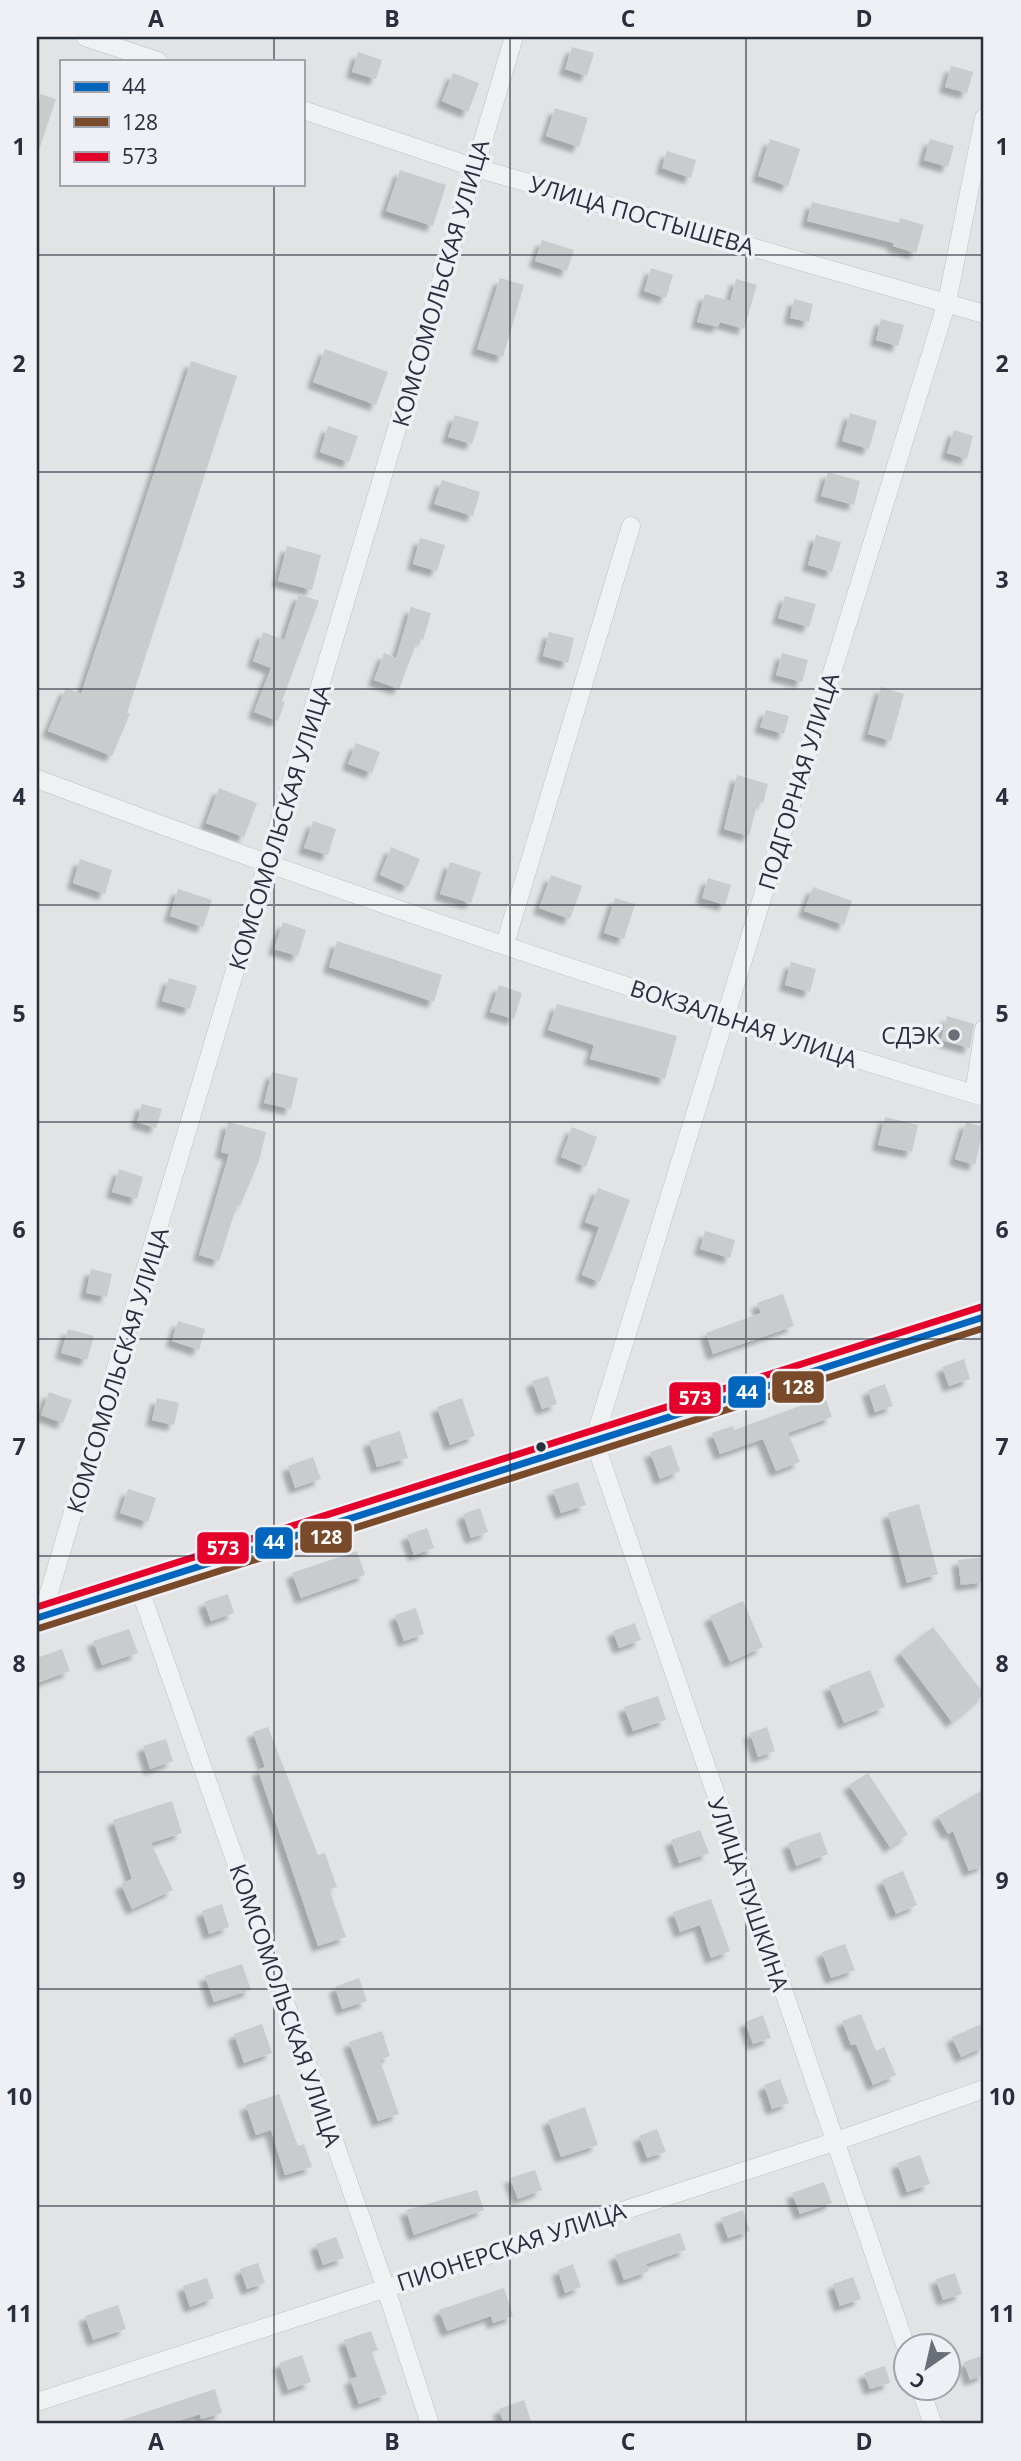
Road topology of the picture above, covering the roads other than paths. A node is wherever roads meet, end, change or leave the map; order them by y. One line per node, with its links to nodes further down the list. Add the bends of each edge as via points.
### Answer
1 (85, 37): 3 (street)
2 (514, 37): 6 (street, КОМСОМОЛЬСКАЯ УЛИЦА)
3 (155, 60)
4 (304, 110): 6 (street, УЛИЦА ПОСТЫШЕВА)
5 (984, 118): 7 (street, ПОДГОРНАЯ УЛИЦА)
6 (473, 167): 7 (street, УЛИЦА ПОСТЫШЕВА); 11 (street, КОМСОМОЛЬСКАЯ УЛИЦА)
7 (947, 302): 8 (street, УЛИЦА ПОСТЫШЕВА); 13 (street, ПОДГОРНАЯ УЛИЦА)
8 (984, 314)
9 (631, 526): 12 (street)
10 (37, 779): 11 (street, ВОКЗАЛЬНАЯ УЛИЦА)
11 (268, 866): 12 (street, ВОКЗАЛЬНАЯ УЛИЦА); 19 (street, КОМСОМОЛЬСКАЯ УЛИЦА)
12 (505, 944): 13 (street, ВОКЗАЛЬНАЯ УЛИЦА)
13 (724, 1019): 15 (street, ВОКЗАЛЬНАЯ УЛИЦА); 17 (street, ПОДГОРНАЯ УЛИЦА)
14 (984, 1030): 15 (street)
15 (979, 1096)
16 (984, 1317): 17 (main road)
17 (594, 1440): 18 (main road); 21 (street, УЛИЦА ПУШКИНА)
18 (139, 1587): 19 (main road); 22 (street, КОМСОМОЛЬСКАЯ УЛИЦА)
19 (40, 1617)
20 (984, 2089): 21 (street, ПИОНЕРСКАЯ УЛИЦА)
21 (834, 2142): 22 (street, ПИОНЕРСКАЯ УЛИЦА); 23 (street, УЛИЦА ПУШКИНА)
22 (385, 2286): 24 (street, ПИОНЕРСКАЯ УЛИЦА); 26 (street, КОМСОМОЛЬСКАЯ УЛИЦА)
23 (900, 2332)
24 (37, 2402)
25 (925, 2402): 27 (street)
26 (430, 2424)
27 (933, 2424)

